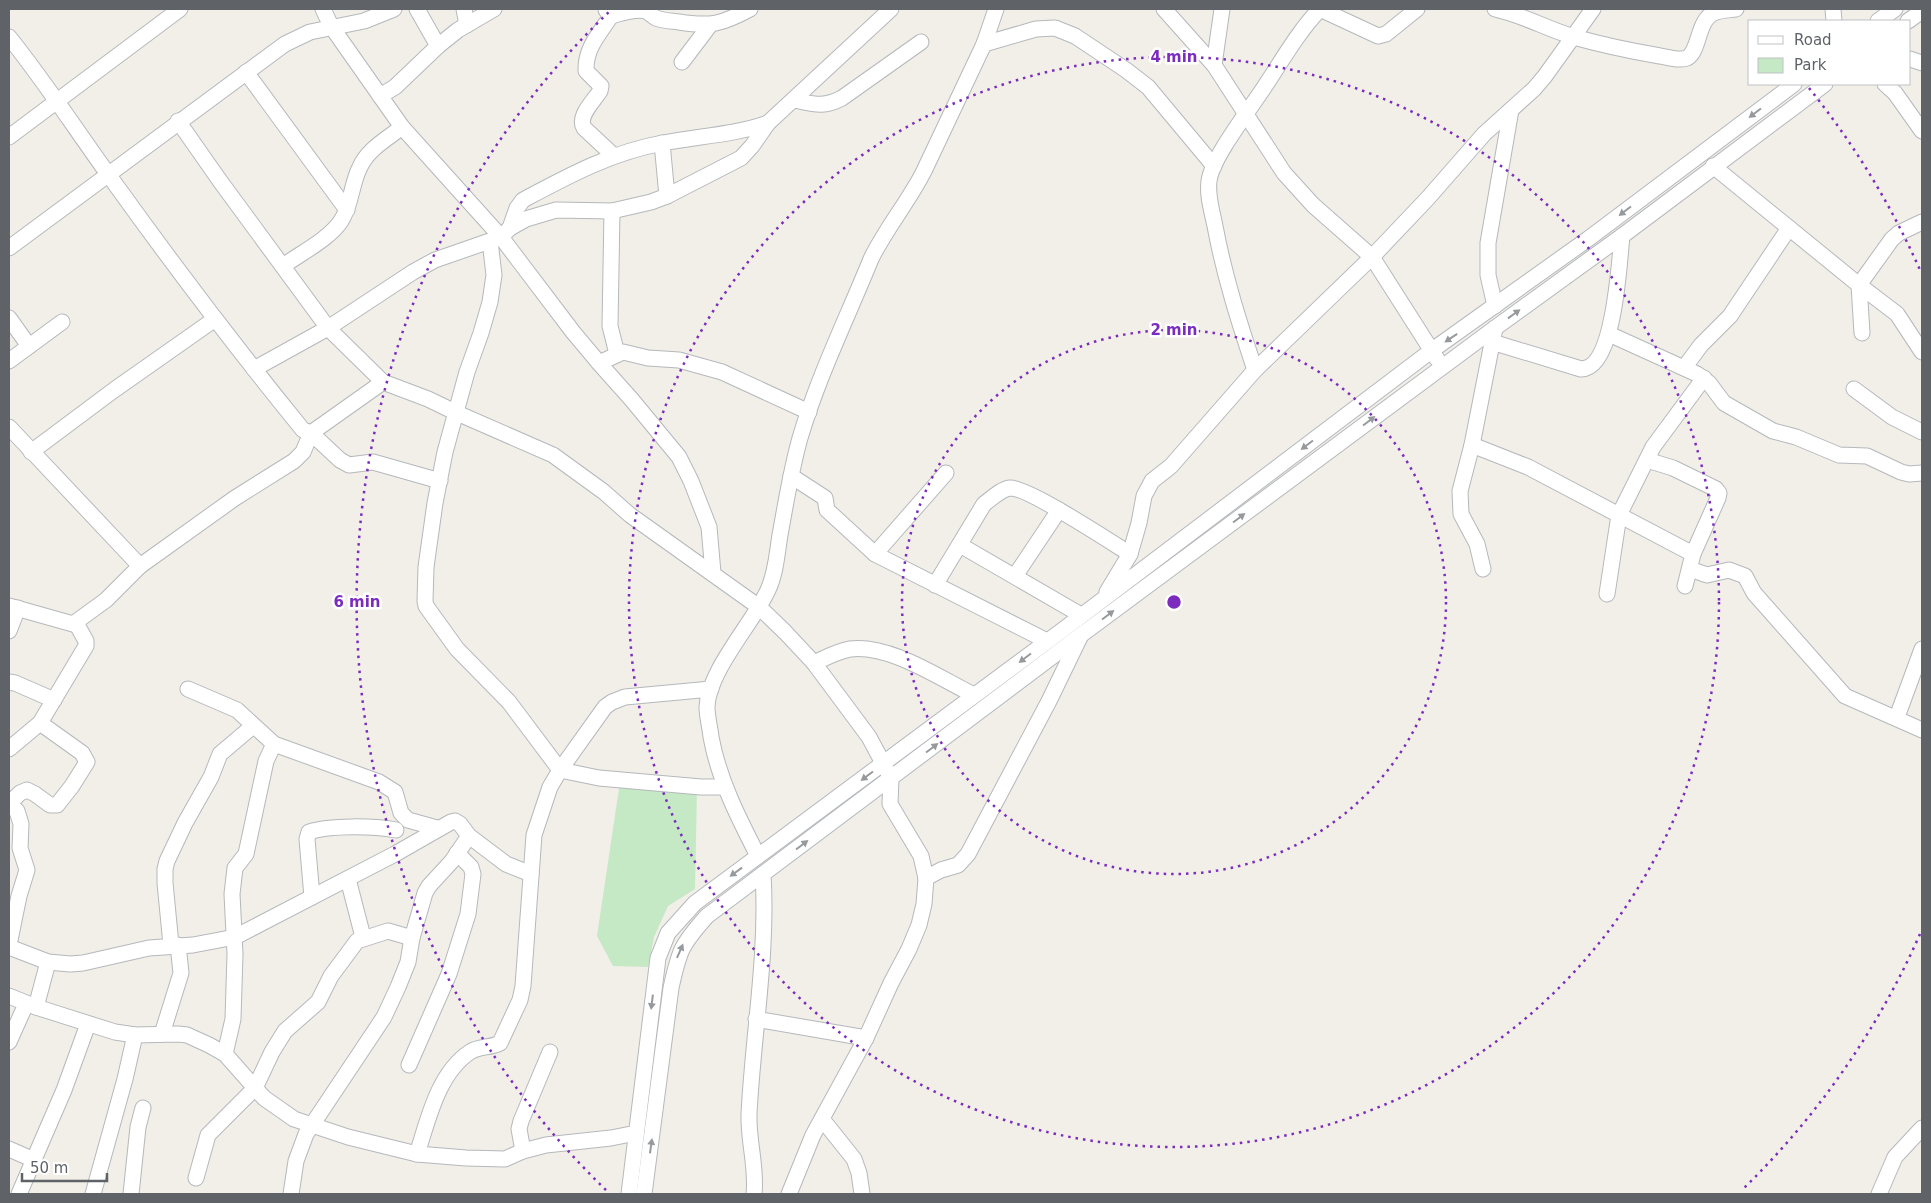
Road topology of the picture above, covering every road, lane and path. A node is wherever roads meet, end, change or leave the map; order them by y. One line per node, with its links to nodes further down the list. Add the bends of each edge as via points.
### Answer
1 (180, 9): 38 (street)
2 (323, 9): 25 (street)
3 (394, 9): 25 (street, via 364,20)
4 (417, 9): 30 (street)
5 (464, 9): 23 (street)
6 (494, 9): 23 (street)
7 (750, 9): 24 (street)
8 (891, 9): 39 (street)
9 (996, 9): 29 (street)
10 (1164, 9): 32 (street)
11 (1222, 9): 32 (street)
12 (1320, 9): 13 (street, via 1378,36 1386,34); 41 (street, via 1305,25)
13 (1417, 9)
14 (1494, 9): 27 (street, via 1513,13)
15 (1593, 9): 27 (street)
16 (1736, 9): 27 (street, via 1714,12 1709,16 1686,58 1638,53)
17 (1895, 9): 21 (street)
18 (645, 10): 20 (street); 24 (street, via 656,18)
19 (1922, 11): 22 (street)
20 (608, 12): 48 (street, via 587,56 586,71 601,86 600,91 581,124)
21 (1879, 20)
22 (1909, 20)
23 (467, 25): 30 (street)
24 (710, 25): 31 (street)
25 (331, 26): 33 (street, via 285,44); 37 (street)
26 (9, 37): 38 (street)
27 (1573, 37): 40 (street, via 1545,76)
28 (921, 42): 39 (street, via 830,104 822,106)
29 (984, 44): 49 (street, via 1036,29 1056,28 1075,36 1148,87); 84 (street, via 914,191 871,259)
30 (438, 46): 37 (street, via 411,74)
31 (682, 62)
32 (1214, 65): 41 (street)
33 (246, 72): 42 (street); 53 (street)
34 (1793, 85): 63 (street, one-way to 63)
35 (1824, 85): 50 (street)
36 (1887, 85): 45 (street)
37 (380, 96): 44 (street)
38 (57, 100): 46 (street); 51 (street)
39 (794, 100): 43 (street)
40 (1511, 110): 60 (street, via 1484,134); 63 (street, via 1488,243 1488,275)
41 (1246, 114): 49 (street); 60 (street, via 1296,188)
42 (178, 121): 51 (street); 61 (street)
43 (768, 123): 47 (street, via 750,129); 52 (street, via 741,158)
44 (402, 127): 53 (street, via 363,161); 57 (street)
45 (1922, 131)
46 (9, 136)
47 (662, 143): 48 (street); 52 (street)
48 (614, 156): 57 (street, via 582,168 523,200)
49 (1214, 166): 80 (street, via 1208,193 1220,254)
50 (1713, 166): 56 (street); 58 (street)
51 (107, 174): 59 (street); 65 (street)
52 (667, 196): 54 (street)
53 (347, 210): 61 (street, via 332,232)
54 (612, 211): 57 (street, via 556,210 526,219); 74 (street, via 610,326)
55 (1922, 222): 62 (street, via 1892,239)
56 (1789, 228): 62 (street); 78 (street, via 1730,316 1701,345)
57 (501, 235): 67 (street, via 435,260); 76 (street); 85 (street, via 490,302)
58 (1622, 236): 69 (street); 70 (street, one-way to 58)
59 (9, 248)
60 (1372, 257): 72 (street); 80 (street)
61 (283, 266): 67 (street)
62 (1859, 285): 68 (street); 73 (street, via 1897,314)
63 (1495, 306): 72 (street, one-way to 72)
64 (9, 318): 71 (street)
65 (215, 319): 79 (street); 90 (street)
66 (62, 322): 71 (street)
67 (328, 328): 79 (street); 82 (street)
68 (1862, 333)
69 (1609, 334): 70 (street, via 1594,364 1587,369); 78 (street)
70 (1494, 335): 77 (street); 89 (street)
71 (29, 346): 75 (street)
72 (1431, 351): 77 (street); 109 (street, one-way to 109)
73 (1922, 352)
74 (617, 354): 76 (street); 84 (street, via 679,360 722,372)
75 (9, 361)
76 (599, 363): 104 (street, via 679,457 709,527)
77 (1442, 367): 115 (street, one-way to 77)
78 (1684, 368): 81 (street)
79 (254, 369): 88 (street, via 303,430)
80 (1254, 370): 100 (street, via 1171,466 1152,481 1144,496)
81 (1704, 378): 91 (street, via 1661,435); 93 (street, via 1724,402 1773,431 1796,437 1838,456 1867,456 1901,472)
82 (383, 382): 85 (street); 88 (street)
83 (1854, 389): 87 (street, via 1892,417)
84 (809, 412): 94 (street)
85 (456, 413): 95 (street); 104 (street, via 553,455 630,515)
86 (9, 428): 90 (street)
87 (1922, 432)
88 (311, 433): 95 (street, via 349,465 373,462); 102 (street, via 303,452 294,461 235,498)
89 (1472, 445): 97 (street, via 1528,467); 103 (street, via 1463,478 1461,514 1477,544)
90 (31, 452): 102 (street)
91 (1647, 460): 97 (street); 101 (street, via 1674,468 1719,492)
92 (946, 473): 99 (street)
93 (1922, 473)
94 (791, 476): 99 (street, via 825,498 826,510); 111 (street, via 772,580)
95 (440, 481): 131 (street, via 426,567 426,606 457,649 508,702)
96 (1059, 510): 98 (street, via 1010,488 984,504); 100 (street); 105 (street)
97 (1619, 516): 101 (street); 108 (street)
98 (960, 545): 105 (street); 106 (street)
99 (875, 554): 106 (street)
100 (1130, 554): 109 (street)
101 (1692, 562): 107 (street); 124 (street, via 1707,575 1729,570 1745,576 1754,593 1846,696)
102 (140, 566): 113 (street, via 106,600)
103 (1483, 569)
104 (713, 573): 111 (street)
105 (1015, 576): 112 (street)
106 (935, 585): 116 (street)
107 (1686, 586)
108 (1607, 594)
109 (1102, 600): 112 (street)
110 (14, 607): 113 (street, via 70,625); 114 (street)
111 (759, 607): 118 (street); 121 (street, via 739,636)
112 (1081, 616): 116 (street)
113 (76, 623): 123 (street, via 86,646)
114 (9, 631)
115 (1081, 635): 132 (street, one-way to 115); 142 (street, via 968,854 958,865)
116 (1047, 641): 122 (street, one-way to 122)
117 (1922, 649): 124 (street)
118 (814, 663): 122 (street, via 848,650 865,649 903,659); 130 (street, via 869,738)
119 (9, 682): 123 (street)
120 (188, 689): 126 (street, via 237,710)
121 (711, 689): 131 (street, via 624,697 612,702); 133 (street, via 708,719)
122 (974, 695): 130 (street)
123 (54, 700): 125 (street)
124 (1897, 717): 127 (street)
125 (40, 723): 129 (street); 134 (street, via 82,753 87,762 57,805 50,805 27,790)
126 (253, 726): 128 (street); 148 (street, via 220,754 167,861 165,883)
127 (1922, 730)
128 (274, 744): 135 (street, via 378,782 394,792 401,813 408,820); 145 (street, via 266,761 246,854 235,868 232,894)
129 (9, 749)
130 (883, 763): 132 (street); 139 (street, one-way to 139)
131 (560, 770): 133 (street, via 599,778); 140 (street, via 550,787 534,835)
132 (891, 778): 141 (street, one-way to 132); 142 (street, via 890,804 921,856)
133 (724, 787): 139 (street)
134 (9, 804): 149 (street, via 17,811 21,824 20,848 27,870)
135 (438, 828): 137 (street, via 455,821); 143 (street)
136 (396, 830): 144 (street, via 375,827 309,832)
137 (469, 836): 138 (street); 140 (street, via 506,864)
138 (458, 853): 147 (street, via 424,893); 161 (street, via 473,874 468,914 449,974)
139 (758, 856): 167 (street, one-way to 167, via 695,903 676,923 662,946)
140 (531, 874): 170 (street, via 520,1000 500,1043 471,1051 451,1071 428,1118)
141 (763, 874): 153 (street, via 764,945); 178 (street, one-way to 141, via 677,957 707,916)
142 (926, 878): 157 (street, via 919,925)
143 (348, 879): 144 (street); 146 (street)
144 (312, 897): 145 (street)
145 (235, 937): 148 (street); 160 (street, via 233,1019)
146 (363, 938): 147 (street, via 388,931); 162 (street, via 356,941 340,963 318,1002 285,1031)
147 (412, 938): 165 (street, via 408,962 387,1011)
148 (175, 945): 150 (street, via 83,963); 155 (street, via 181,973)
149 (9, 946): 150 (street, via 11,950)
150 (48, 962): 152 (street)
151 (9, 996): 152 (street)
152 (31, 1005): 154 (street); 158 (street)
153 (756, 1019): 157 (street); 179 (street, via 749,1117 756,1176)
154 (88, 1024): 156 (street); 171 (street)
155 (162, 1034): 156 (street); 160 (street, via 187,1035)
156 (135, 1035): 174 (street)
157 (866, 1038): 164 (street)
158 (9, 1042)
159 (550, 1052): 169 (street, via 521,1121 519,1130)
160 (225, 1054): 162 (street)
161 (409, 1065)
162 (255, 1088): 165 (street, via 284,1113); 172 (street, via 208,1135)
163 (143, 1108): 175 (street)
164 (822, 1119): 180 (street); 181 (street, via 854,1159 860,1173)
165 (311, 1125): 170 (street); 176 (street, via 300,1146)
166 (1922, 1128): 182 (street, via 1895,1157)
167 (636, 1132): 169 (street); 177 (street)
168 (9, 1149): 171 (street)
169 (524, 1150): 170 (street, via 497,1160)
170 (417, 1154)
171 (34, 1160): 173 (street)
172 (196, 1178)
173 (19, 1194)
174 (93, 1194)
175 (131, 1194)
176 (291, 1194)
177 (629, 1194)
178 (644, 1194)
179 (754, 1194)
180 (789, 1194)
181 (862, 1194)
182 (1879, 1194)

